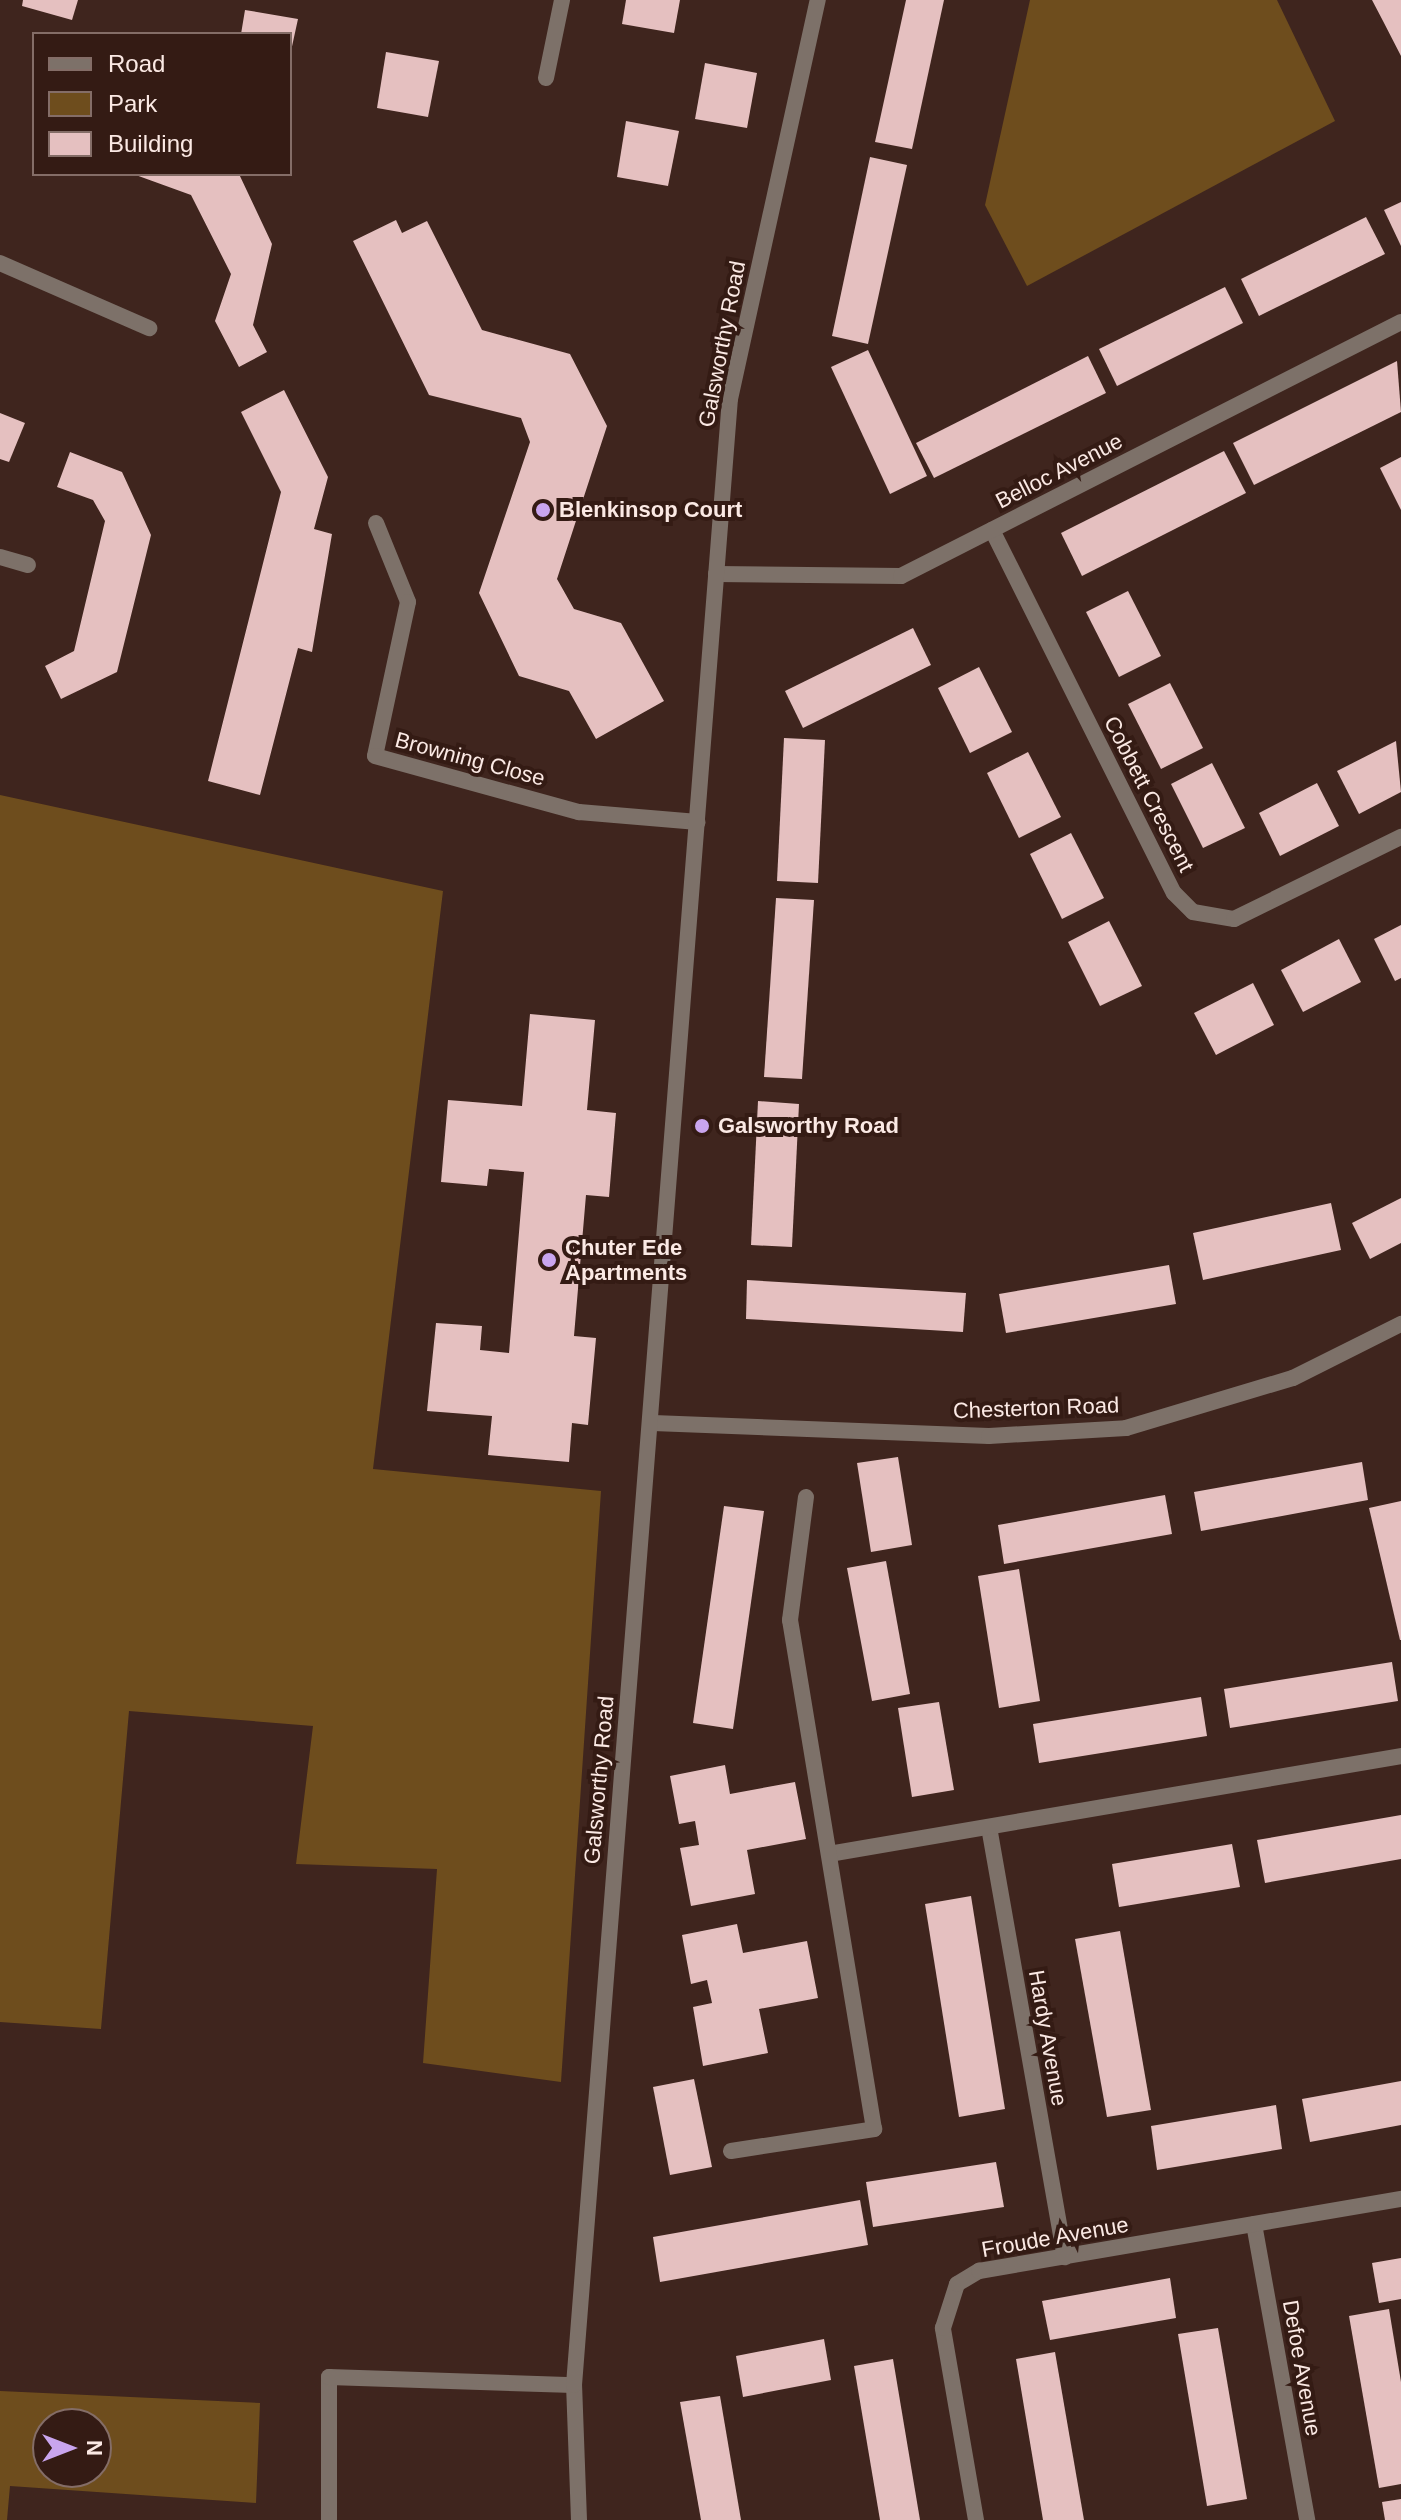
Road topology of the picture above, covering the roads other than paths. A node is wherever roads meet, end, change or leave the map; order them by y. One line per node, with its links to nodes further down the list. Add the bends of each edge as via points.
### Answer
1 (562, 0): 3 (street)
2 (818, 0): 11 (street, Galsworthy Road, via 730,399)
3 (546, 78)
4 (0, 263): 6 (street)
5 (1401, 322): 8 (street, Belloc Avenue)
6 (149, 328)
7 (376, 523): 12 (street, Browning Close, via 408,602 375,756 579,812)
8 (992, 530): 11 (street, Belloc Avenue, via 901,576); 13 (street, Cobbett Crescent, via 1174,893 1193,912 1234,919)
9 (0, 557): 10 (street)
10 (28, 565)
11 (716, 574): 12 (street, Galsworthy Road)
12 (698, 822): 15 (street, Galsworthy Road)
13 (1401, 837)
14 (1401, 1324): 15 (street, Chesterton Road, via 1293,1378 1126,1428 989,1436)
15 (653, 1423): 24 (street, Galsworthy Road)
16 (806, 1497): 19 (street, via 790,1620)
17 (1401, 1756): 18 (street)
18 (989, 1827): 19 (street); 23 (street, Hardy Avenue)
19 (829, 1854): 20 (street, via 874,2129)
20 (731, 2151)
21 (1401, 2199): 22 (street, Froude Avenue)
22 (1254, 2224): 23 (street, Froude Avenue); 28 (street, Defoe Avenue)
23 (1065, 2257): 27 (street, Froude Avenue, via 979,2271 957,2284 945,2305)
24 (574, 2385): 25 (street, via 329,2377); 26 (street, Galsworthy Road)
25 (329, 2520)
26 (579, 2520)
27 (976, 2520)
28 (1307, 2520)

